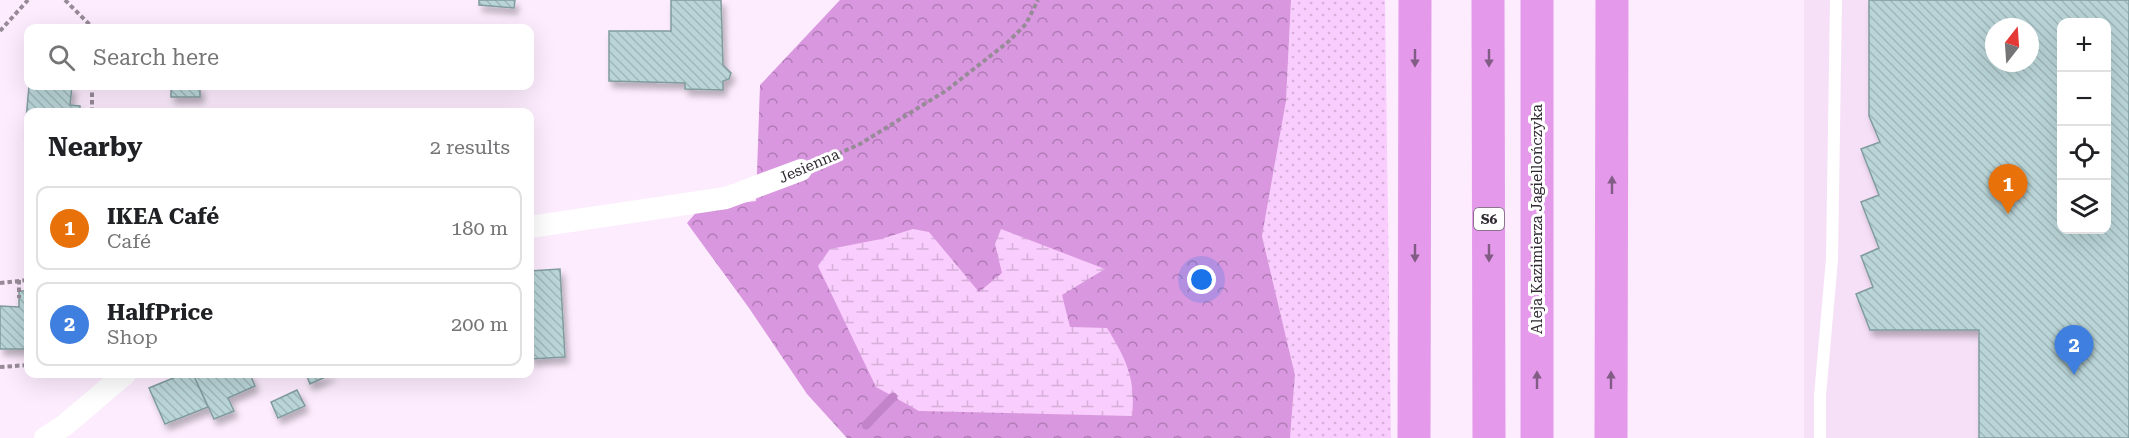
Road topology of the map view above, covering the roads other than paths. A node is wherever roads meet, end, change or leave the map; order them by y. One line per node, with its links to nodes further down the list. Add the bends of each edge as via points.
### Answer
1 (1415, 0): 10 (highway, one-way to 10)
2 (1488, 0): 11 (highway, S6, one-way to 11)
3 (1537, 0): 12 (highway, Aleja Kazimierza Jagiellończyka, one-way to 3)
4 (1612, 0): 13 (highway, one-way to 4)
5 (1836, 0): 14 (lane, via 1832,260)
6 (801, 170): 7 (street, Jesienna, via 726,198)
7 (534, 226)
8 (120, 378): 9 (street)
9 (45, 438)
10 (1414, 438)
11 (1489, 438)
12 (1537, 438)
13 (1611, 438)
14 (1820, 438)

